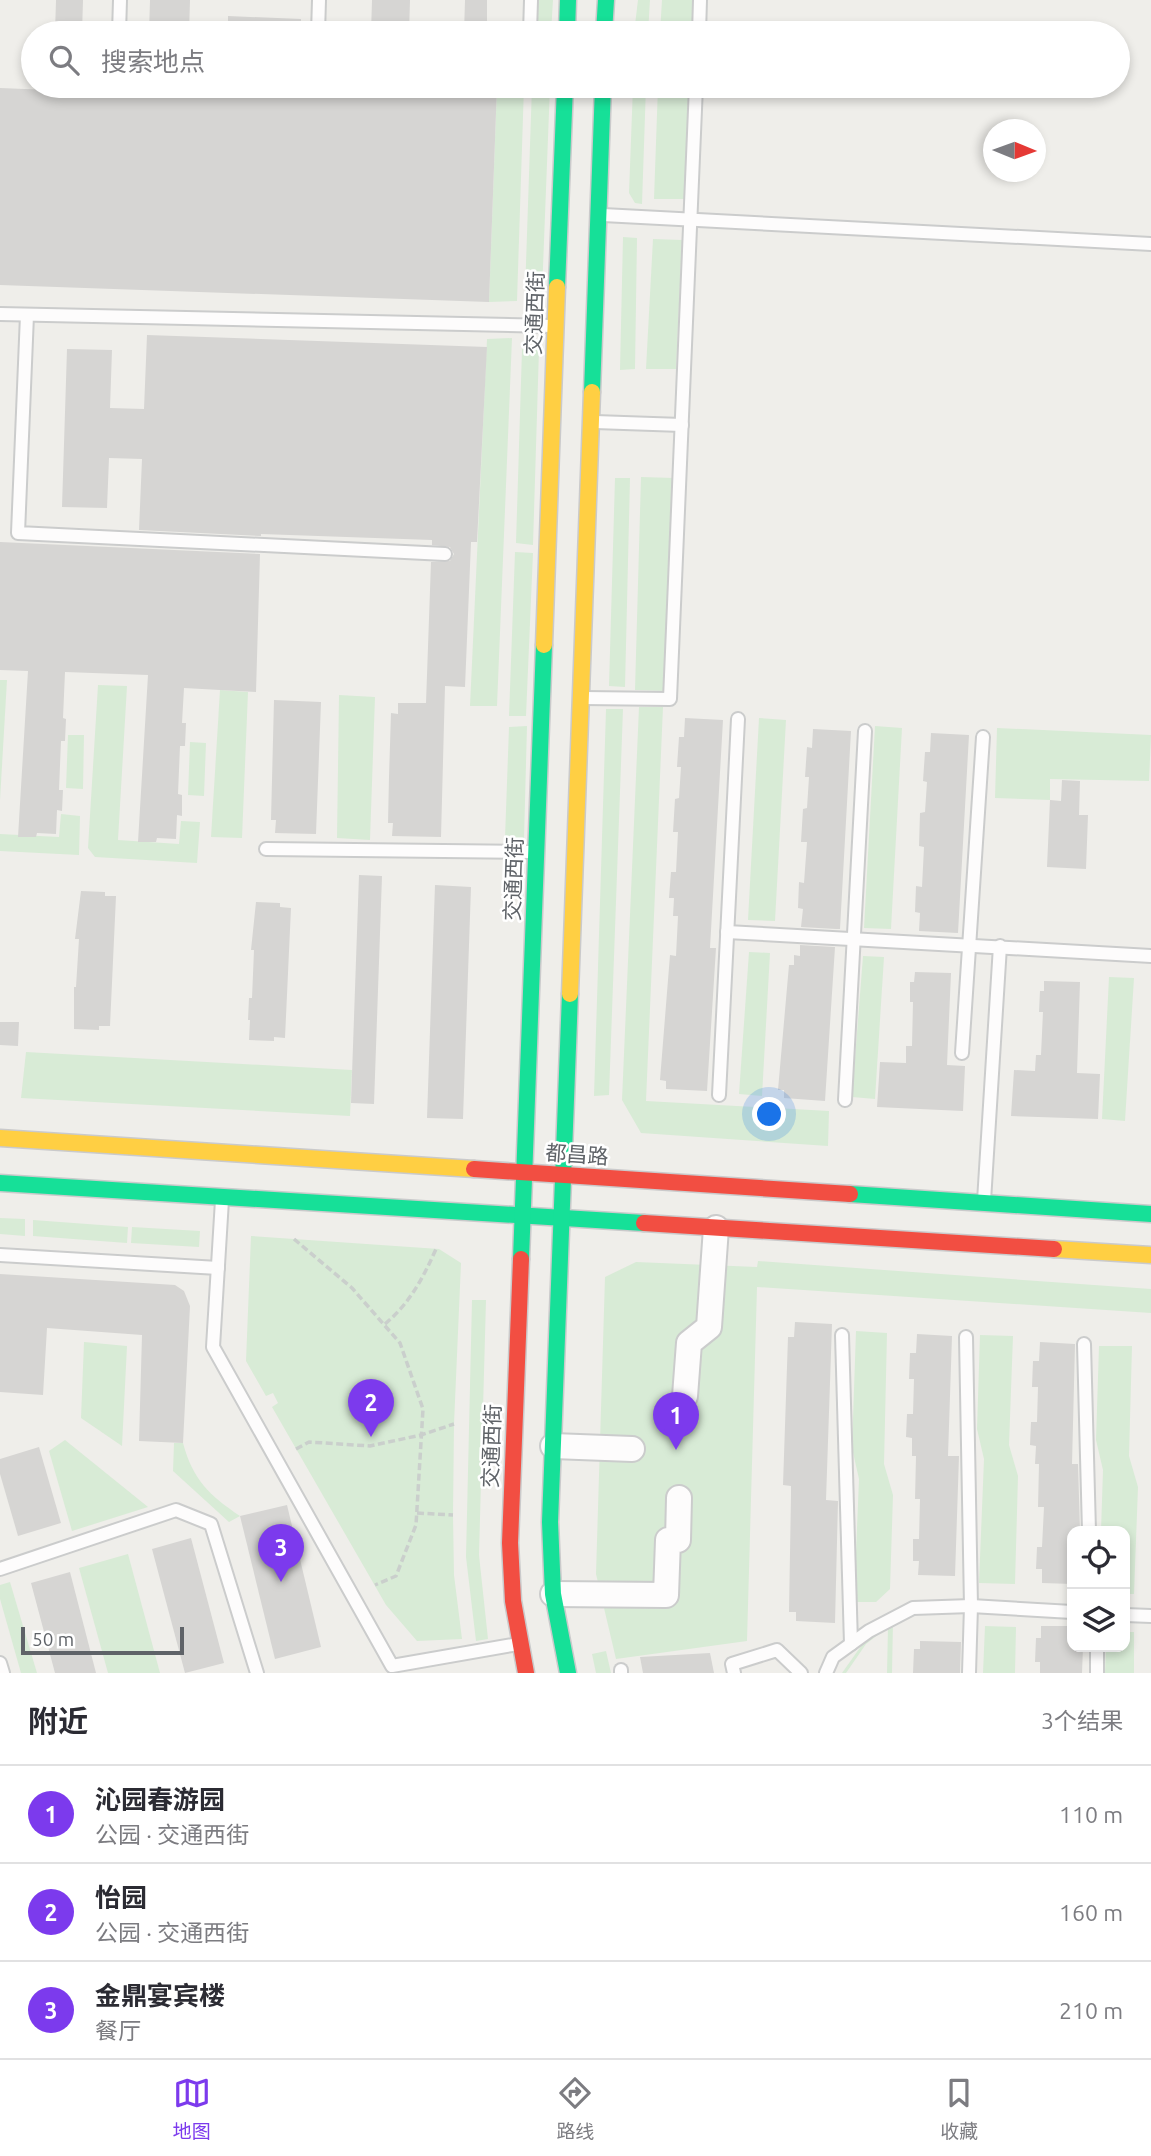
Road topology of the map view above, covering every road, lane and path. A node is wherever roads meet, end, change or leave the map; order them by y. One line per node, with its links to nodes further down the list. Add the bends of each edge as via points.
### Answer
1 (120, 0): 7 (lane)
2 (318, 0): 8 (lane)
3 (531, 0): 9 (lane)
4 (568, 0): 10 (main road)
5 (606, 0): 11 (main road)
6 (700, 0): 12 (lane)
7 (119, 21)
8 (318, 21)
9 (530, 21)
10 (567, 21)
11 (605, 21)
12 (699, 21)
13 (565, 98): 21 (main road, 交通西街)
14 (603, 98): 16 (main road)
15 (695, 98): 17 (lane)
16 (598, 215): 17 (lane); 22 (main road)
17 (690, 218): 18 (lane); 23 (lane)
18 (1151, 244)
19 (0, 314): 20 (lane)
20 (27, 315): 21 (lane); 24 (lane, via 18,533)
21 (556, 326): 30 (main road, 交通西街)
22 (590, 422): 23 (lane); 25 (main road)
23 (682, 425): 25 (lane, via 670,699)
24 (446, 554)
25 (580, 698): 41 (main road)
26 (738, 719): 31 (lane)
27 (865, 731): 32 (lane)
28 (983, 737): 33 (lane)
29 (266, 849): 30 (lane)
30 (536, 852): 40 (main road, 交通西街)
31 (727, 932): 32 (lane); 37 (lane)
32 (854, 939): 33 (lane); 38 (lane)
33 (969, 945): 34 (lane); 36 (lane)
34 (1000, 946): 35 (lane); 44 (lane)
35 (1151, 956)
36 (962, 1053)
37 (719, 1095)
38 (845, 1100)
39 (0, 1138): 40 (main road, 都昌路)
40 (523, 1172): 41 (main road, 都昌路); 46 (main road, 交通西街)
41 (562, 1175): 44 (main road, 都昌路); 47 (main road)
42 (0, 1183): 43 (main road)
43 (222, 1197): 46 (main road); 53 (lane)
44 (984, 1203): 45 (main road, 都昌路)
45 (1151, 1214)
46 (522, 1216): 47 (main road); 75 (main road, 交通西街, via 510,1543)
47 (561, 1218): 48 (main road); 61 (main road)
48 (716, 1228): 52 (main road); 58 (street, via 709,1326 689,1343)
49 (294, 1239): 54 (path, via 352,1288)
50 (436, 1249): 54 (path, via 421,1283)
51 (0, 1255): 53 (lane)
52 (1151, 1255)
53 (218, 1268): 75 (lane, via 213,1347 392,1666)
54 (384, 1325): 60 (path, via 400,1343 423,1409)
55 (842, 1335): 76 (lane)
56 (966, 1337): 71 (lane)
57 (1084, 1344): 67 (lane)
58 (685, 1396)
59 (454, 1424): 60 (path)
60 (421, 1435): 62 (path, via 370,1446 309,1441); 65 (path)
61 (553, 1446): 63 (street); 70 (main road)
62 (296, 1449)
63 (632, 1449)
64 (679, 1498): 70 (street, via 678,1540 668,1540 666,1595)
65 (417, 1513): 66 (path); 69 (path, via 396,1576)
66 (453, 1515)
67 (1089, 1526)
68 (0, 1569): 80 (lane, via 176,1510 199,1519 211,1524)
69 (375, 1585)
70 (553, 1594): 82 (main road)
71 (971, 1606): 72 (lane); 76 (lane, via 913,1608); 86 (lane)
72 (1067, 1612)
73 (1130, 1615): 74 (lane)
74 (1151, 1616)
75 (521, 1644): 81 (main road, 交通西街)
76 (851, 1644): 85 (lane, via 833,1657)
77 (1097, 1652): 87 (lane)
78 (0, 1663): 79 (lane)
79 (3, 1673)
80 (257, 1673)
81 (526, 1673)
82 (568, 1673)
83 (734, 1673): 84 (lane, via 732,1664 777,1650)
84 (801, 1673)
85 (826, 1673)
86 (969, 1673)
87 (1097, 1673)

